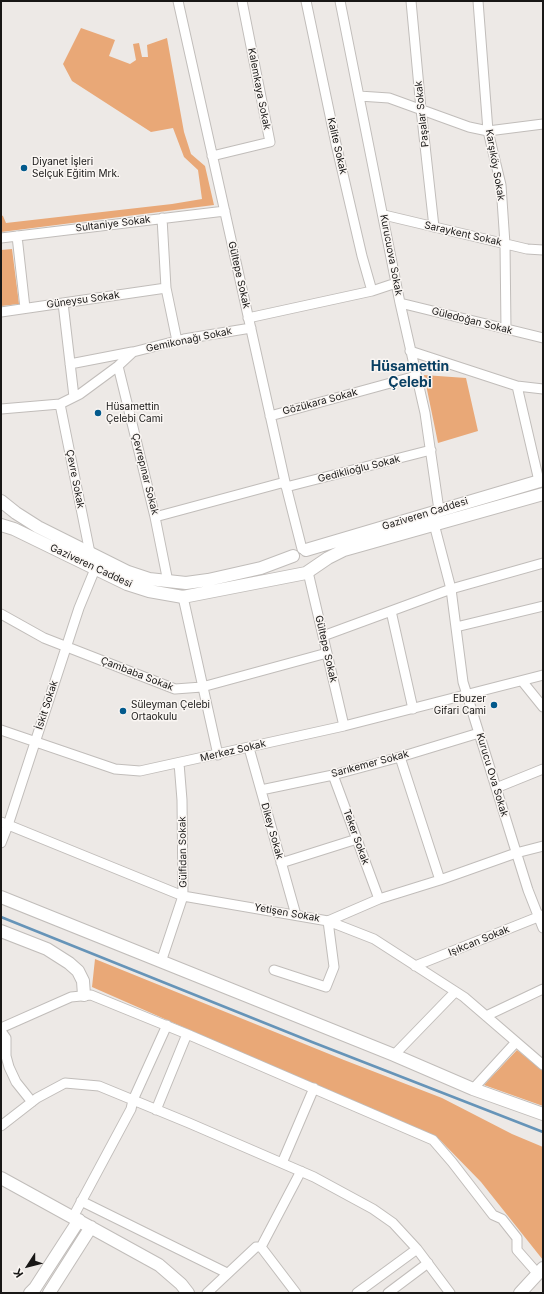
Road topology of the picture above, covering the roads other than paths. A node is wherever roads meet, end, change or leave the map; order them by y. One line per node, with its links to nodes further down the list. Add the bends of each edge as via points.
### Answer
1 (178, 1): 11 (street, Gültepe Sokak)
2 (242, 1): 11 (street, Kalemkaya Sokak, via 270,142)
3 (306, 1): 22 (street, Kalite Sokak, via 336,144)
4 (340, 1): 7 (street, Kurucuova Sokak)
5 (412, 1): 8 (street, Paşalar Sokak)
6 (478, 1): 10 (street, Karşıköy Sokak)
7 (360, 96): 8 (street, via 390,98); 13 (street, Kurucuova Sokak)
8 (421, 109): 10 (street, via 469,127); 15 (street, Paşalar Sokak)
9 (543, 124): 10 (street)
10 (488, 130): 18 (street, Karşıköy Sokak, via 501,185)
11 (212, 156): 12 (street, Gültepe Sokak)
12 (225, 211): 14 (street, Sultaniye Sokak); 27 (street, Gültepe Sokak)
13 (384, 215): 15 (street, Saraykent Sokak); 20 (street, Kurucuova Sokak)
14 (162, 218): 16 (street, Sultaniye Sokak); 21 (street)
15 (434, 227): 18 (street, Saraykent Sokak)
16 (17, 236): 17 (street, Sultaniye Sokak); 25 (street)
17 (1, 238)
18 (505, 244): 19 (street, Saraykent Sokak); 29 (street, Karşıköy Sokak)
19 (543, 250)
20 (396, 283): 22 (street); 24 (street, Kurucuova Sokak)
21 (166, 288): 23 (street, Güneysu Sokak); 31 (street)
22 (372, 291): 27 (street)
23 (64, 303): 25 (street, Güneysu Sokak); 34 (street)
24 (400, 303): 29 (street, Güledoğan Sokak); 32 (street, Kurucuova Sokak)
25 (25, 308): 26 (street, Güneysu Sokak)
26 (1, 312)
27 (248, 318): 28 (street, Gültepe Sokak)
28 (251, 328): 31 (street, Gemikonağı Sokak); 42 (street, Gültepe Sokak)
29 (506, 329): 30 (street, Güledoğan Sokak)
30 (543, 338)
31 (177, 341): 33 (street, Gemikonağı Sokak)
32 (410, 351): 36 (street, Kurucuova Sokak); 37 (street)
33 (133, 352): 34 (street); 35 (street, Gemikonağı Sokak)
34 (70, 364): 39 (street)
35 (118, 366): 39 (street, Gemikonağı Sokak); 49 (street, Çevrepınar Sokak)
36 (416, 376): 42 (street, Gözükara Sokak); 43 (street, Kurucuova Sokak)
37 (517, 386): 38 (street); 44 (street)
38 (543, 389)
39 (74, 397): 40 (street, Gemikonağı Sokak)
40 (60, 404): 41 (street, Gemikonağı Sokak); 53 (street, Çevre Sokak)
41 (1, 408)
42 (270, 416): 45 (street, Gültepe Sokak)
43 (431, 450): 45 (street, Gediklioğlu Sokak); 48 (street, Kurucuova Sokak)
44 (541, 481): 48 (main road, Gaziveren Caddesi)
45 (286, 485): 49 (street, Gediklioğlu Sokak); 52 (street, Gültepe Sokak)
46 (543, 494): 50 (main road, Gaziveren Caddesi)
47 (1, 501): 53 (main road, Gaziveren Caddesi, via 38,527)
48 (439, 510): 52 (main road, Gaziveren Caddesi)
49 (155, 517): 57 (street, Çevrepınar Sokak)
50 (434, 524): 56 (main road, Gaziveren Caddesi, via 344,550); 58 (street, Kurucu Ova Sokak)
51 (1, 525): 55 (main road, Gaziveren Caddesi)
52 (301, 552): 56 (main road, via 310,551 315,557 315,565); 56 (main road, via 292,560 294,566 296,569); 57 (main road, Gaziveren Caddesi, via 262,568 208,580)
53 (90, 553): 57 (main road, Gaziveren Caddesi, via 128,572)
54 (543, 563): 58 (street)
55 (95, 569): 59 (main road, Gaziveren Caddesi, via 149,591); 65 (street, İskit Sokak)
56 (308, 571): 59 (main road, Gaziveren Caddesi); 64 (street, Gültepe Sokak)
57 (168, 582)
58 (451, 589): 61 (street); 63 (street, Kurucu Ova Sokak)
59 (183, 597): 69 (street)
60 (543, 606): 63 (street)
61 (390, 611): 64 (street); 72 (street)
62 (1, 614): 65 (street, Çambaba Sokak, via 44,638)
63 (456, 627): 70 (street, Kurucu Ova Sokak)
64 (323, 636): 66 (street, Gültepe Sokak)
65 (66, 646): 69 (street, Çambaba Sokak, via 175,689); 76 (street, İskit Sokak)
66 (327, 653): 69 (street, Çambaba Sokak); 73 (street, Gültepe Sokak)
67 (543, 675): 68 (street, Merkez Sokak)
68 (522, 681): 70 (street, Merkez Sokak); 71 (street)
69 (202, 687): 78 (street)
70 (467, 696): 72 (street, Merkez Sokak); 75 (street, Kurucu Ova Sokak)
71 (543, 707)
72 (413, 709): 73 (street, Merkez Sokak)
73 (344, 726): 77 (street, Merkez Sokak)
74 (1, 730): 76 (street, Merkez Sokak)
75 (479, 734): 79 (street, Sarıkemer Sokak); 83 (street, Kurucu Ova Sokak)
76 (35, 742): 80 (street, Merkez Sokak, via 115,769 140,771); 85 (street, İskit Sokak)
77 (249, 748): 78 (street, Merkez Sokak); 84 (street, Dikey Sokak)
78 (218, 755): 80 (street, Merkez Sokak)
79 (400, 757): 82 (street, Sarıkemer Sokak); 91 (street)
80 (179, 763): 92 (street, Gülfidan Sokak)
81 (543, 769): 83 (street)
82 (333, 775): 84 (street, Sarıkemer Sokak); 86 (street, Teker Sokak)
83 (496, 788): 89 (street, Kurucu Ova Sokak)
84 (261, 790): 90 (street, Dikey Sokak)
85 (5, 823): 87 (street, İskit Sokak); 92 (street, Yetişen Sokak)
86 (357, 839): 90 (street); 94 (street, Teker Sokak)
87 (1, 843)
88 (543, 846): 89 (street)
89 (516, 853): 91 (street); 96 (street, Kurucu Ova Sokak, via 528,890)
90 (281, 863): 95 (street, Dikey Sokak)
91 (440, 880): 94 (street)
92 (184, 896): 95 (street, Yetişen Sokak); 100 (street, Gülfidan Sokak)
93 (1, 897): 100 (main road)
94 (379, 899): 97 (street)
95 (296, 915): 97 (street, Yetişen Sokak)
96 (541, 916): 98 (street, Kurucu Ova Sokak); 101 (street, Işıkcan Sokak)
97 (328, 921): 101 (street, Yetişen Sokak, via 374,939); 102 (street, via 334,967 326,987)
98 (543, 928)
99 (1, 931): 105 (main road, via 47,949 69,963 78,971 83,981)
100 (161, 962): 112 (main road)
101 (415, 966): 104 (street, Yetişen Sokak)
102 (274, 970)
103 (543, 989): 106 (street)
104 (455, 992): 106 (street, Yetişen Sokak); 112 (street)
105 (84, 996): 107 (street, via 91,995); 108 (street, via 71,997)
106 (486, 1016): 111 (street, Yetişen Sokak)
107 (167, 1025): 110 (street); 116 (street)
108 (1, 1028)
109 (1, 1031): 117 (street, via 6,1038 9,1067 16,1082)
110 (187, 1034): 114 (street); 118 (street)
111 (516, 1042): 113 (street, Yetişen Sokak); 115 (street)
112 (394, 1055): 115 (main road)
113 (542, 1063)
114 (314, 1088): 121 (street); 131 (street, via 433,1140 493,1215 502,1219 517,1238 518,1250)
115 (473, 1089): 119 (main road)
116 (133, 1100): 117 (street, via 99,1086 65,1083); 118 (street); 124 (street, via 131,1109)
117 (32, 1102): 120 (street)
118 (156, 1110): 121 (street)
119 (543, 1114)
120 (1, 1126)
121 (282, 1163): 122 (street)
122 (301, 1172): 127 (street); 128 (street, via 373,1209 393,1223)
123 (1, 1178): 125 (main road)
124 (81, 1201): 125 (street); 130 (street)
125 (76, 1219): 126 (main road); 132 (main road)
126 (91, 1227): 133 (main road); 134 (main road, via 159,1265)
127 (261, 1247): 130 (street, via 256,1248); 136 (street)
128 (417, 1249): 129 (street); 137 (street)
129 (428, 1263): 138 (street); 139 (street)
130 (227, 1273): 135 (street)
131 (541, 1274): 140 (main road); 141 (main road)
132 (30, 1293)
133 (49, 1293)
134 (188, 1293)
135 (207, 1293)
136 (296, 1293)
137 (357, 1293)
138 (388, 1293)
139 (450, 1293)
140 (520, 1293)
141 (531, 1293)

